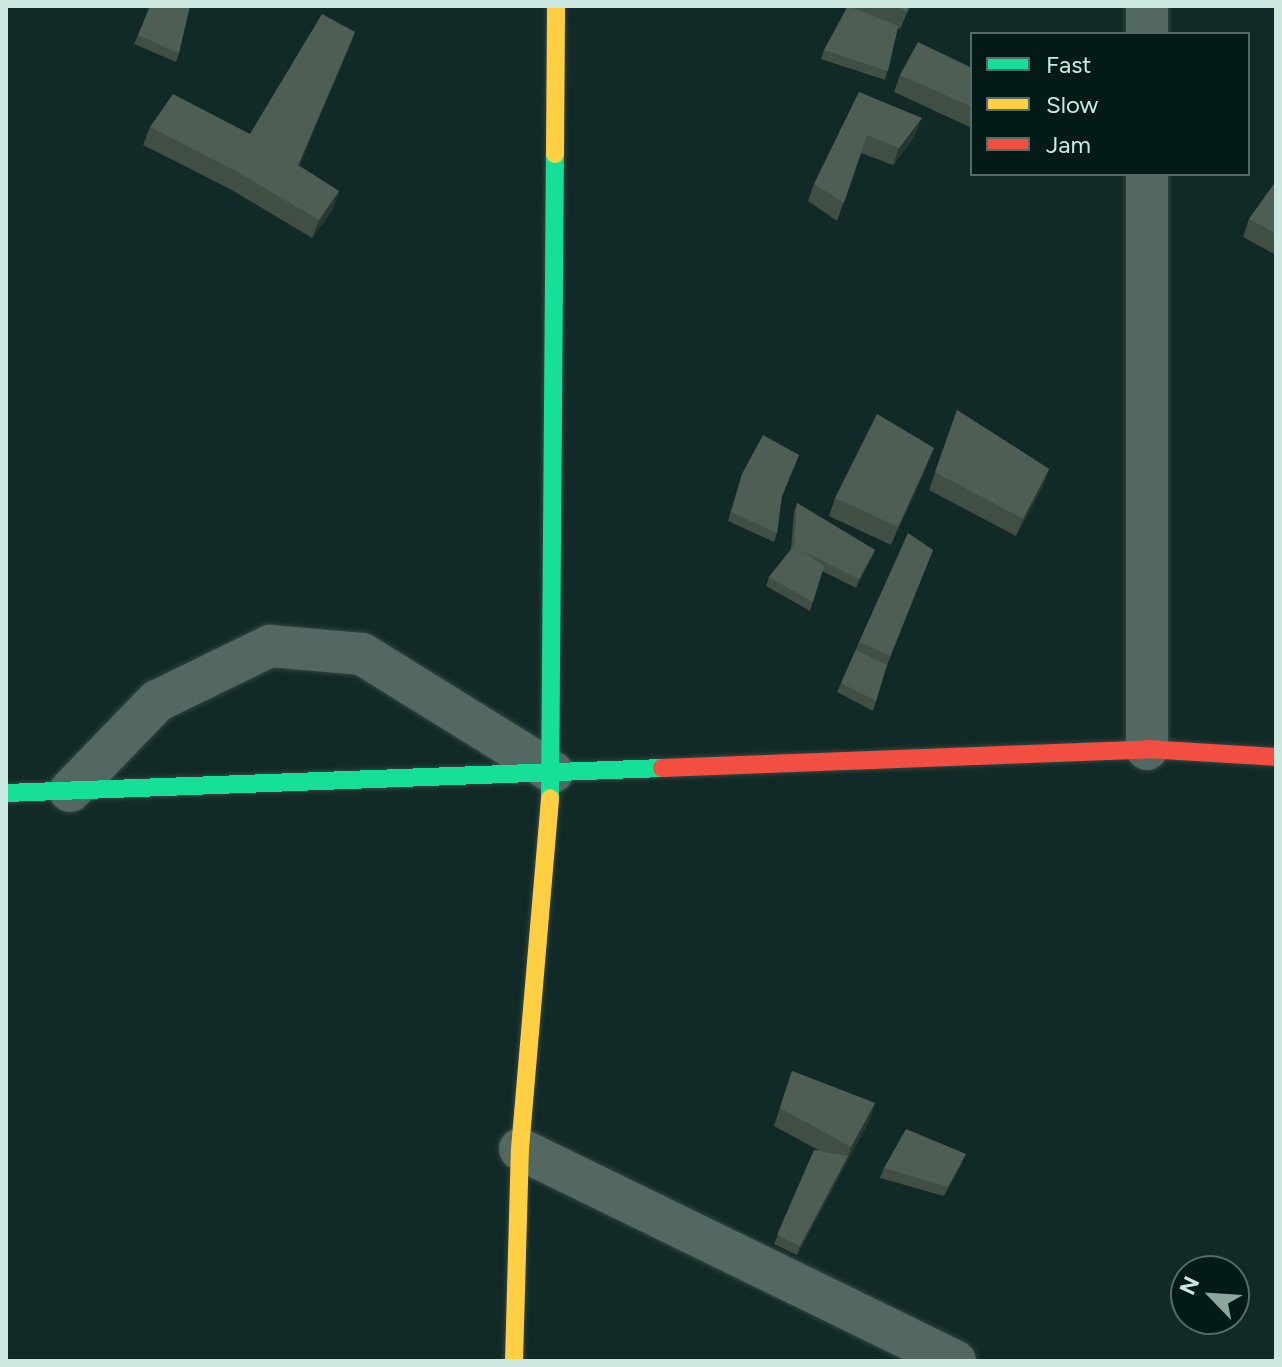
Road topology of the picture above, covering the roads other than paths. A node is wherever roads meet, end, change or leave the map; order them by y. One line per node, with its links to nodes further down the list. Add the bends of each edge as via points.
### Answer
1 (556, 6): 7 (street)
2 (1147, 6): 3 (street)
3 (1147, 32)
4 (1147, 176): 5 (street)
5 (1147, 749): 6 (street); 7 (street)
6 (1276, 757)
7 (552, 772): 8 (street); 8 (street, via 362,654 270,646 157,701); 10 (street)
8 (70, 791): 9 (street)
9 (6, 793)
10 (520, 1149): 11 (street); 12 (street)
11 (514, 1361)
12 (955, 1361)

